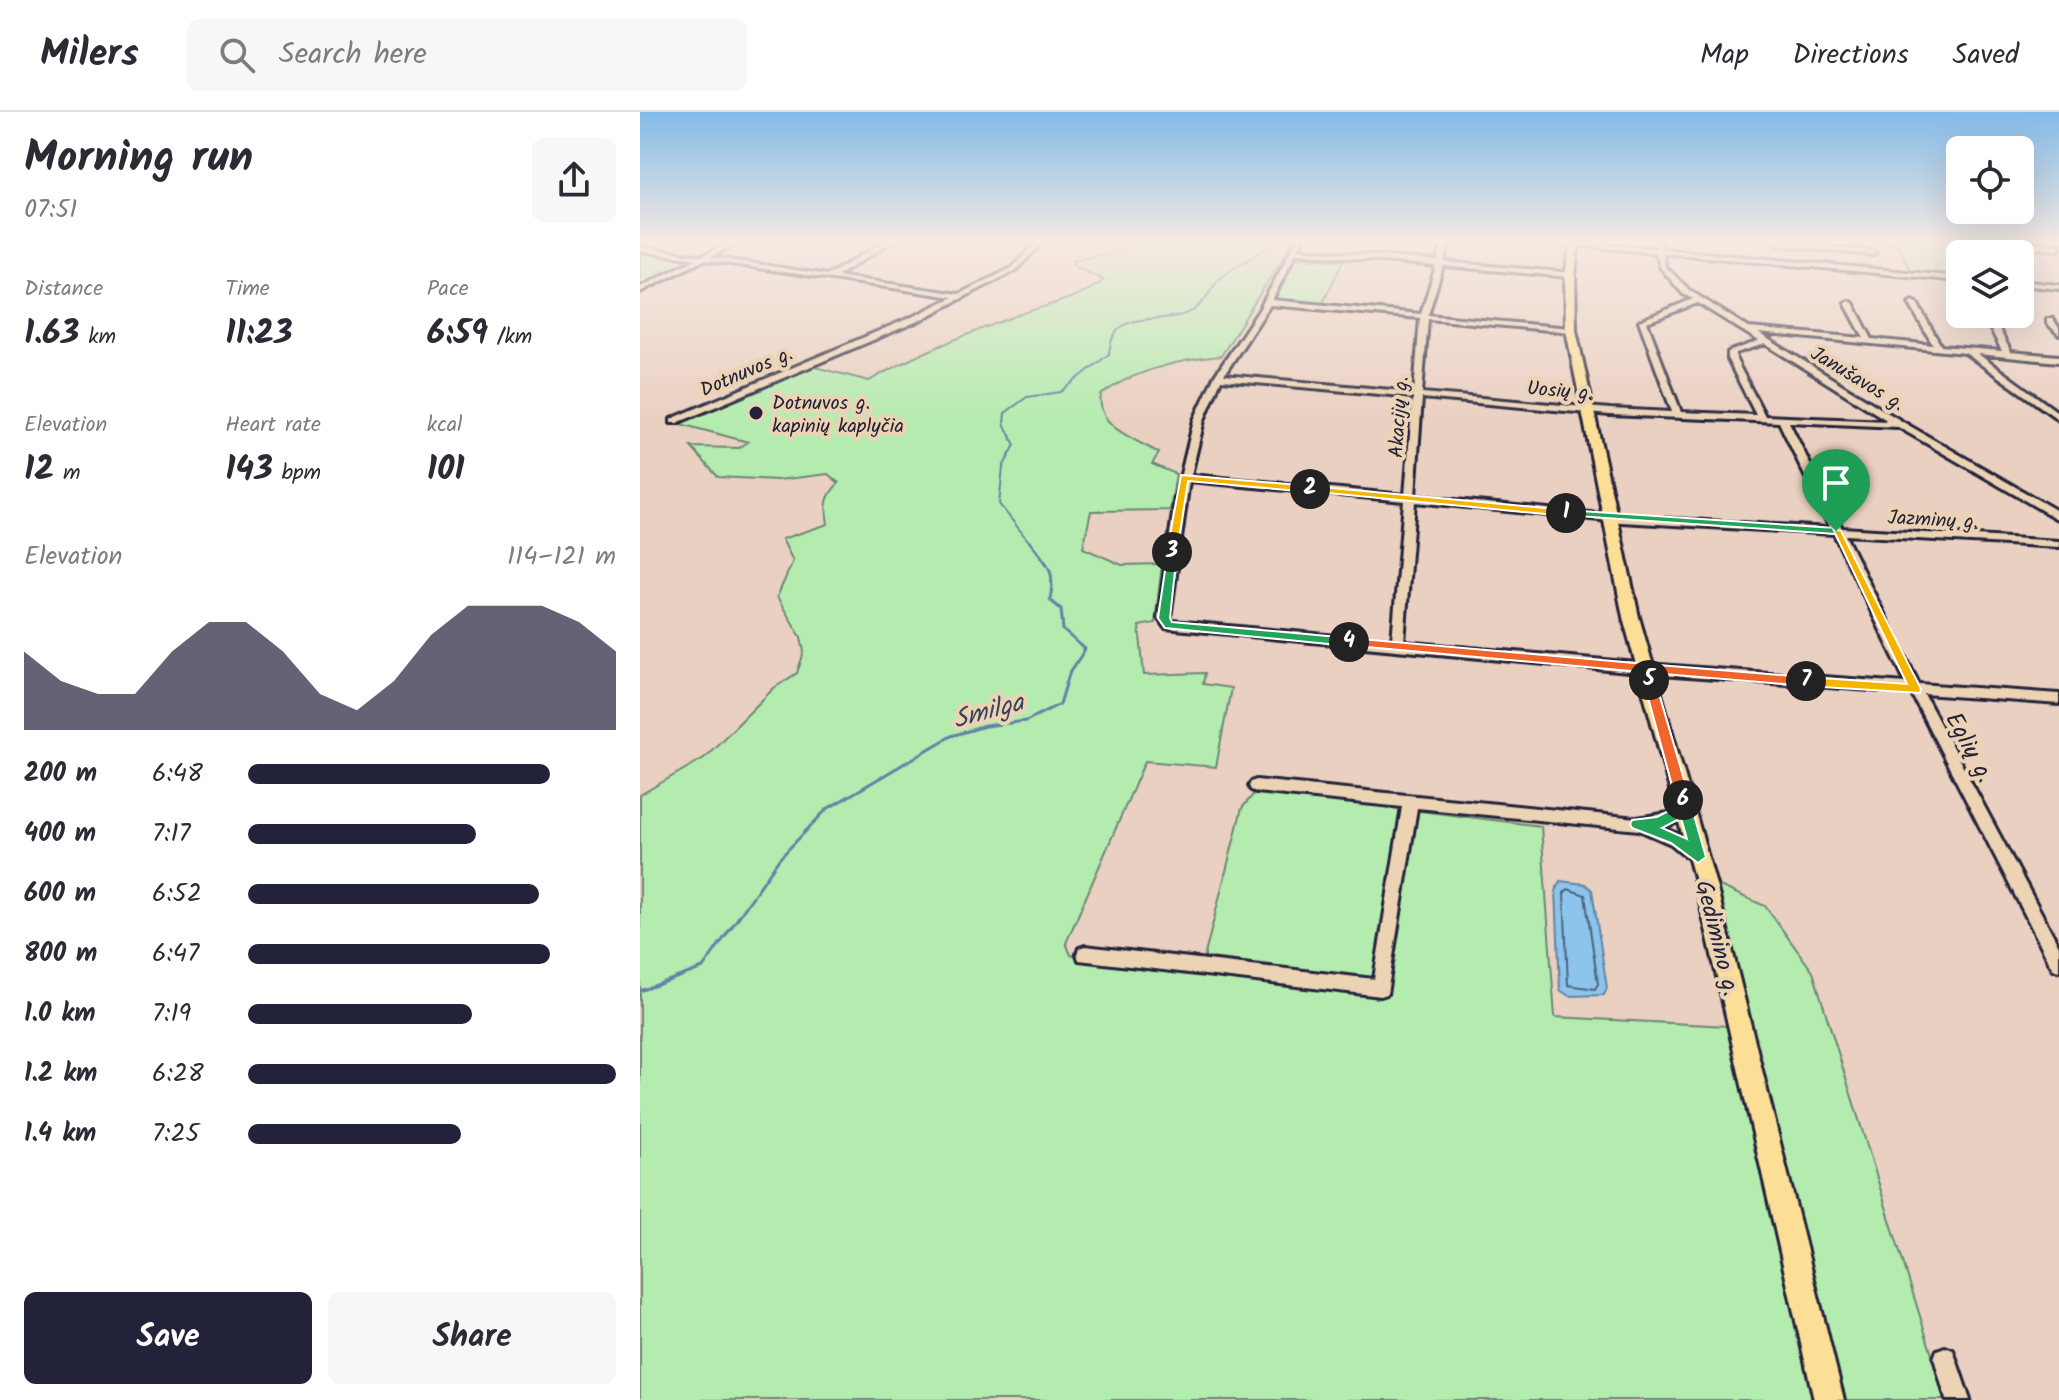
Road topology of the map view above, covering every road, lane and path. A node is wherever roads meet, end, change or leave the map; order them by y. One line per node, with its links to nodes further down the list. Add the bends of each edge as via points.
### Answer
1 (951, 301): 28 (street, Dotnuvos g.)
2 (1428, 301): 9 (street, Akacijų g.)
3 (1570, 301): 12 (main road, Gedimino g.)
4 (1695, 301): 24 (street, via 1643,321)
5 (1700, 301): 13 (street, Janušavos g.)
6 (1267, 302): 9 (street); 21 (street)
7 (1849, 303): 15 (street)
8 (1913, 303): 17 (street)
9 (1424, 316): 12 (street); 22 (street, Akacijų g.)
10 (2050, 321): 14 (street)
11 (1994, 328): 19 (street)
12 (1571, 330): 23 (main road, Gedimino g.)
13 (1745, 330): 15 (street); 16 (street, Janušavos g.)
14 (2059, 333)
15 (1869, 341): 17 (street)
16 (1764, 342): 26 (street, via 1732,352); 29 (street, Janušavos g.)
17 (1938, 347): 18 (street)
18 (1966, 350): 19 (street); 25 (street)
19 (2008, 354): 20 (street)
20 (2059, 359)
21 (1218, 377): 22 (street, Uosių g.); 30 (street, via 1199,420)
22 (1418, 395): 23 (street, Uosių g.); 31 (street, Akacijų g.)
23 (1588, 410): 24 (street, Uosių g.); 33 (main road, Gedimino g.)
24 (1677, 414): 26 (street, Uosių g.)
25 (2059, 417)
26 (1762, 419): 27 (street, Uosių g.)
27 (1783, 420): 29 (street, Uosių g.); 34 (street, Eglių g.)
28 (674, 421)
29 (1900, 424): 32 (street, Janušavos g.)
30 (1184, 477): 31 (street, Jazminų g.); 36 (street, via 1166,623)
31 (1410, 499): 33 (street, Jazminų g.); 36 (street, Akacijų g.)
32 (2059, 516)
33 (1610, 518): 34 (street, Jazminų g.); 37 (main road, Gedimino g.)
34 (1836, 531): 35 (street, Jazminų g.); 38 (street, Eglių g.)
35 (2059, 544)
36 (1398, 646): 37 (street)
37 (1646, 668): 38 (street); 42 (main road, Gedimino g.)
38 (1915, 689): 39 (street); 46 (street, Eglių g.)
39 (2059, 699)
40 (1256, 786): 41 (street)
41 (1410, 804): 43 (street); 45 (street, via 1381,988)
42 (1686, 809): 43 (street, via 1659,823); 44 (main road, Gedimino g.)
43 (1637, 824): 44 (street, via 1676,839)
44 (1698, 857): 48 (main road, Gedimino g.)
45 (1085, 954)
46 (2059, 963)
47 (1945, 1358): 49 (street)
48 (1829, 1400)
49 (1958, 1400)

